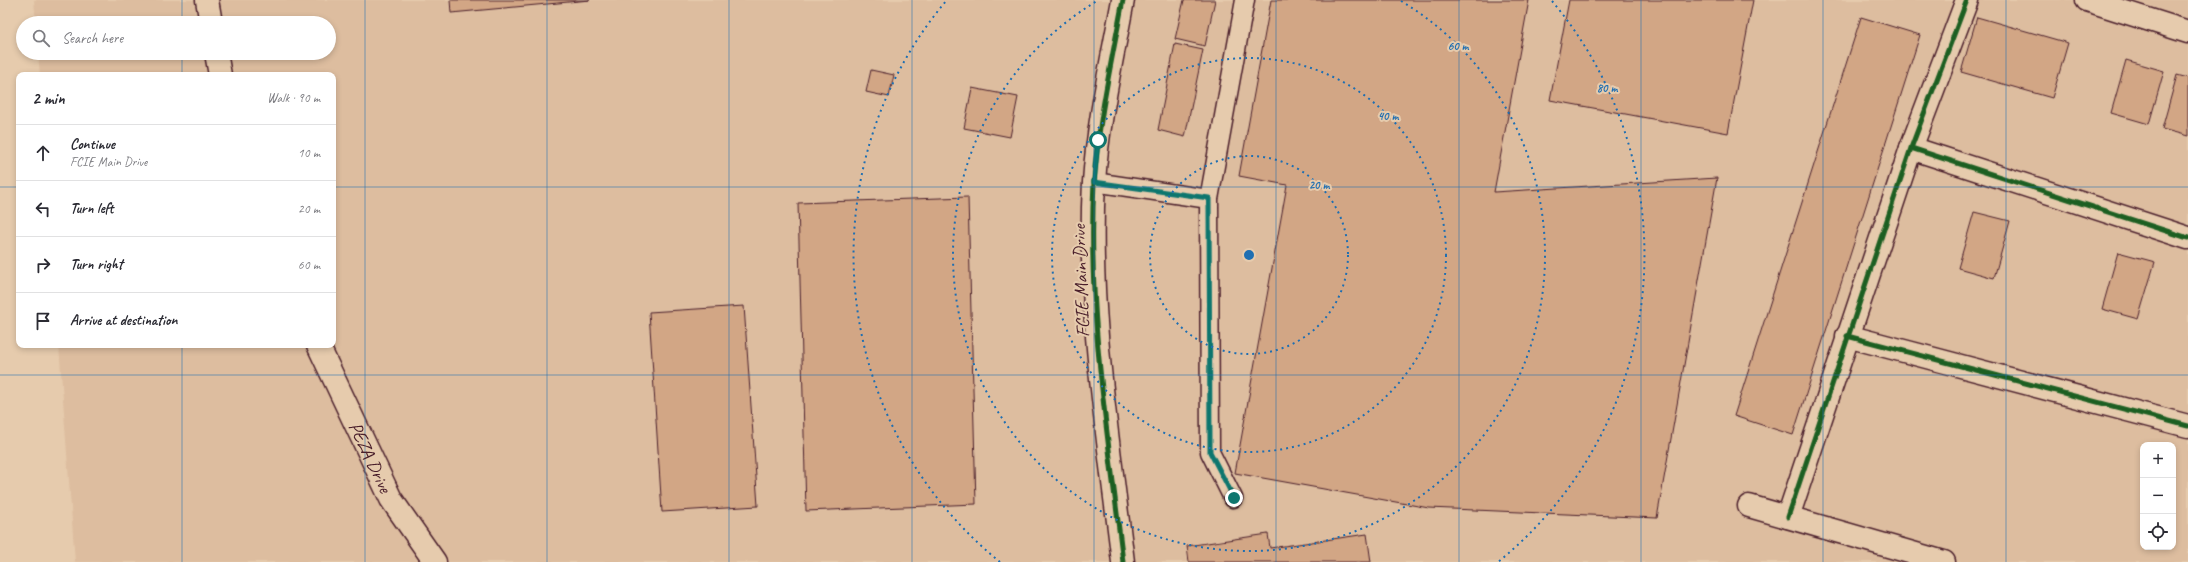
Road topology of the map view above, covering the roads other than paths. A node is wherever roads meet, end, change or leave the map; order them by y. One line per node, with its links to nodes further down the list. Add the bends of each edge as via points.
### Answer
1 (207, 0): 6 (street)
2 (1123, 0): 11 (street, FCIE Main Drive, via 1098,140)
3 (1246, 0): 12 (lane)
4 (1967, 0): 10 (street)
5 (2087, 0): 7 (street)
6 (210, 16)
7 (2188, 32)
8 (217, 60): 9 (street)
9 (219, 72)
10 (1911, 148): 13 (street); 14 (street)
11 (1094, 182): 12 (lane); 21 (street, FCIE Main Drive, via 1095,330)
12 (1209, 198): 17 (lane, via 1210,452)
13 (2188, 238)
14 (1847, 336): 16 (street); 19 (street)
15 (319, 348): 20 (street, PEZA Drive, via 392,499)
16 (2188, 426)
17 (1234, 498)
18 (1750, 506): 19 (street)
19 (1788, 517): 22 (street)
20 (435, 562)
21 (1122, 562)
22 (1944, 562)

